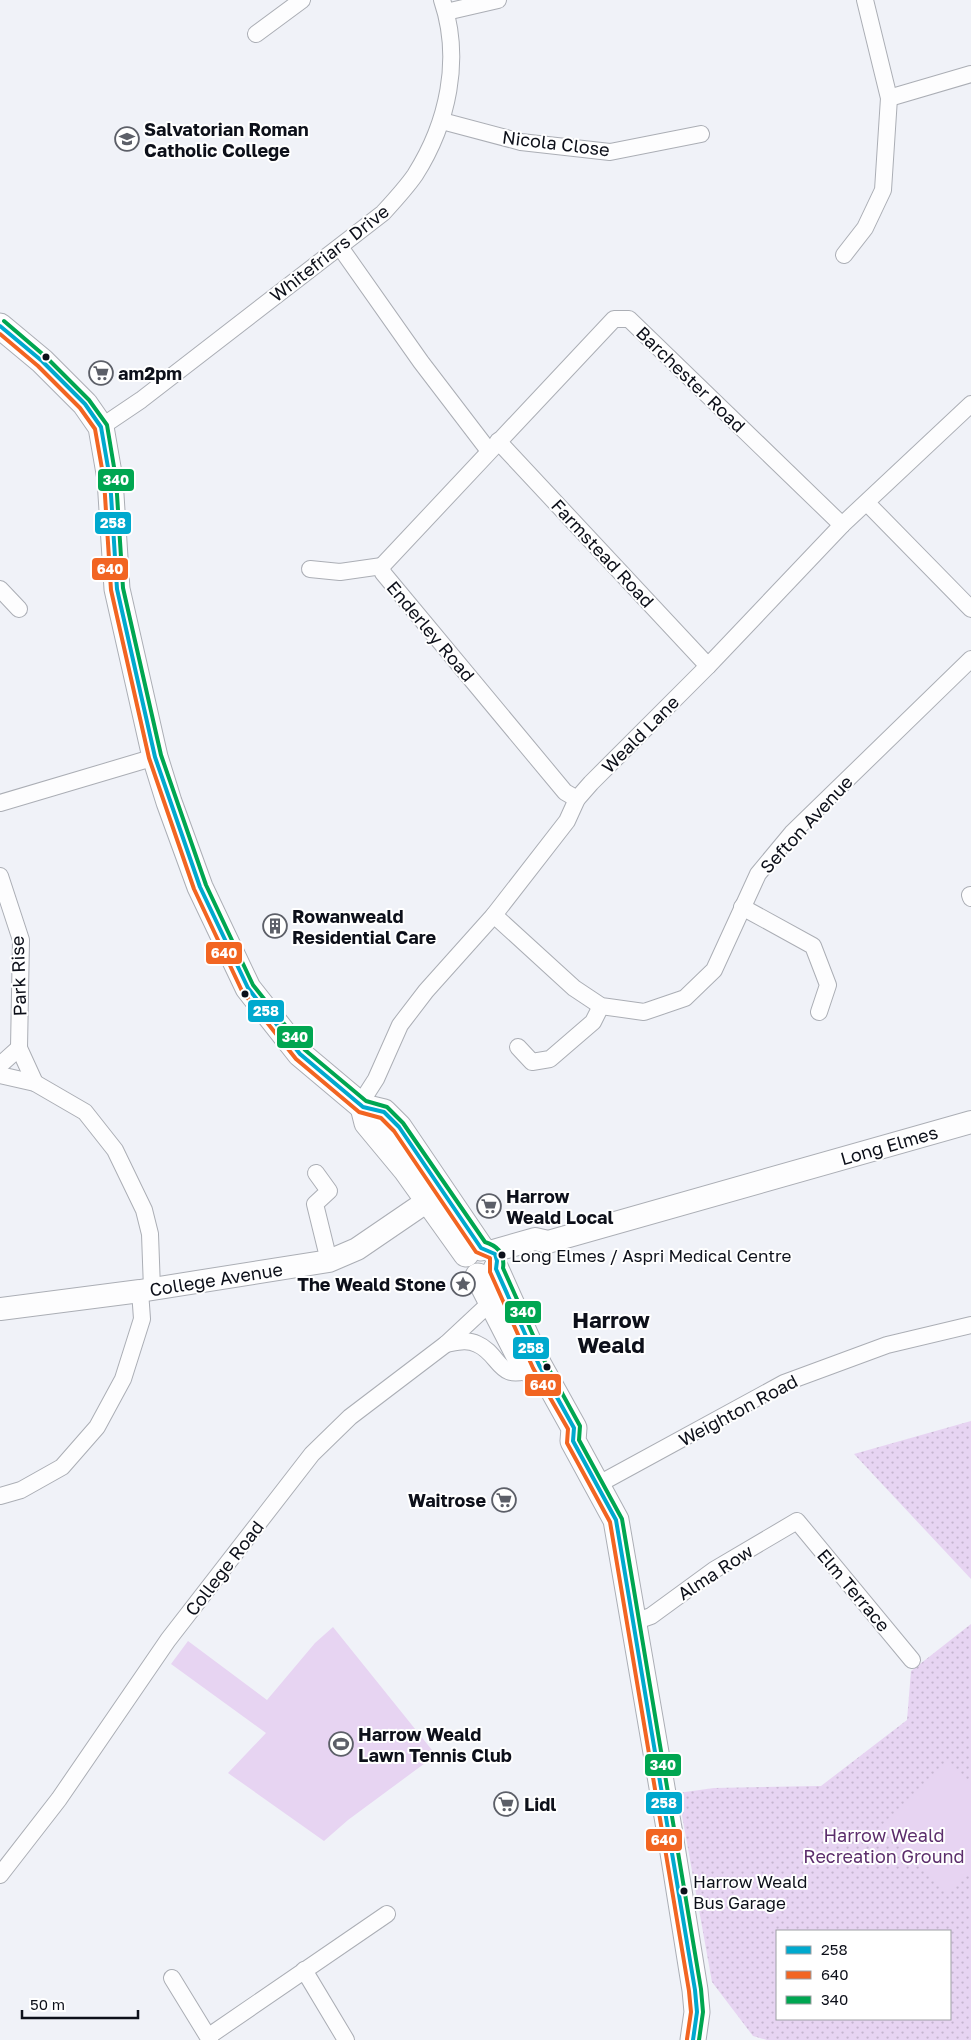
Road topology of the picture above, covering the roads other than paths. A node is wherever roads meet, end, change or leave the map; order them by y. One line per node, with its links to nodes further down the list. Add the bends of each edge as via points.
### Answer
1 (302, 0): 5 (street)
2 (498, 0): 4 (street)
3 (865, 0): 7 (street)
4 (444, 6): 8 (street, Whitefriars Drive, via 453,63)
5 (256, 34)
6 (971, 74): 7 (street)
7 (888, 98): 11 (street, via 883,190 865,228)
8 (442, 122): 9 (street, Nicola Close, via 521,142 610,152); 10 (street, Whitefriars Drive, via 415,175 383,213)
9 (700, 134)
10 (340, 247): 14 (street, Whitefriars Drive); 15 (street, Farmstead Road, via 421,362)
11 (844, 256)
12 (0, 326): 14 (main road, via 42,361 85,404)
13 (971, 404): 16 (street, Weald Lane)
14 (101, 427): 25 (main road, via 110,479 117,589)
15 (493, 446): 17 (street, Barchester Road, via 614,318 629,319); 18 (street, Enderley Road); 24 (street, Farmstead Road)
16 (867, 503): 17 (street, Weald Lane); 21 (street)
17 (842, 525): 24 (street, Weald Lane)
18 (382, 566): 19 (street, via 340,572); 26 (street, Enderley Road, via 384,573 565,792)
19 (310, 569)
20 (0, 589): 22 (street)
21 (971, 608)
22 (19, 609)
23 (971, 659): 29 (street, Sefton Avenue, via 792,833 758,874)
24 (708, 666): 26 (street, Weald Lane)
25 (155, 757): 27 (street); 38 (main road, via 200,887 248,988 300,1054)
26 (577, 799): 30 (street, Weald Lane, via 567,821)
27 (0, 804)
28 (0, 876): 33 (street, Park Rise, via 21,940)
29 (742, 907): 31 (street, Sefton Avenue, via 714,970 685,998 644,1012); 32 (street, via 813,946 828,985)
30 (494, 915): 31 (street, Sefton Avenue, via 574,988); 38 (street, Weald Lane, via 400,1025)
31 (601, 1006): 34 (street, via 594,1022 550,1059 532,1062)
32 (819, 1012)
33 (19, 1048): 35 (street); 37 (street, Park Rise)
34 (518, 1048)
35 (0, 1065)
36 (0, 1075): 37 (street)
37 (35, 1083): 44 (street, via 85,1112 115,1150 144,1210 150,1234)
38 (362, 1106): 41 (main road, via 384,1112 416,1149)
39 (971, 1122): 43 (street, Long Elmes, via 548,1242 535,1239)
40 (316, 1173): 42 (street, via 329,1191 315,1204)
41 (435, 1196): 42 (street, College Avenue, via 357,1249); 43 (main road)
42 (329, 1261): 44 (street, College Avenue)
43 (486, 1261): 45 (main road); 49 (main road)
44 (146, 1290): 46 (street, College Avenue); 51 (street, via 142,1319 124,1379 96,1427 62,1466 20,1490)
45 (491, 1302): 48 (street, College Road); 49 (main road)
46 (0, 1309)
47 (971, 1326): 50 (street, Weighton Road, via 887,1345 784,1383)
48 (446, 1344): 49 (street, via 468,1340 480,1344 504,1370 515,1372); 55 (street, College Road, via 350,1417 312,1454 168,1640 59,1799)
49 (533, 1368): 50 (main road, via 562,1436 573,1441)
50 (597, 1485): 53 (main road, via 616,1520)
51 (0, 1496)
52 (797, 1521): 53 (street, Alma Row, via 714,1570 651,1616); 54 (street, Elm Terrace)
53 (634, 1622): 59 (main road)
54 (912, 1660)
55 (0, 1875)
56 (386, 1914): 57 (street)
57 (304, 1970): 60 (street); 61 (street)
58 (172, 1978): 60 (street)
59 (698, 2012): 62 (main road); 63 (main road, via 706,2027)
60 (209, 2038)
61 (346, 2040)
62 (694, 2040)
63 (706, 2040)

